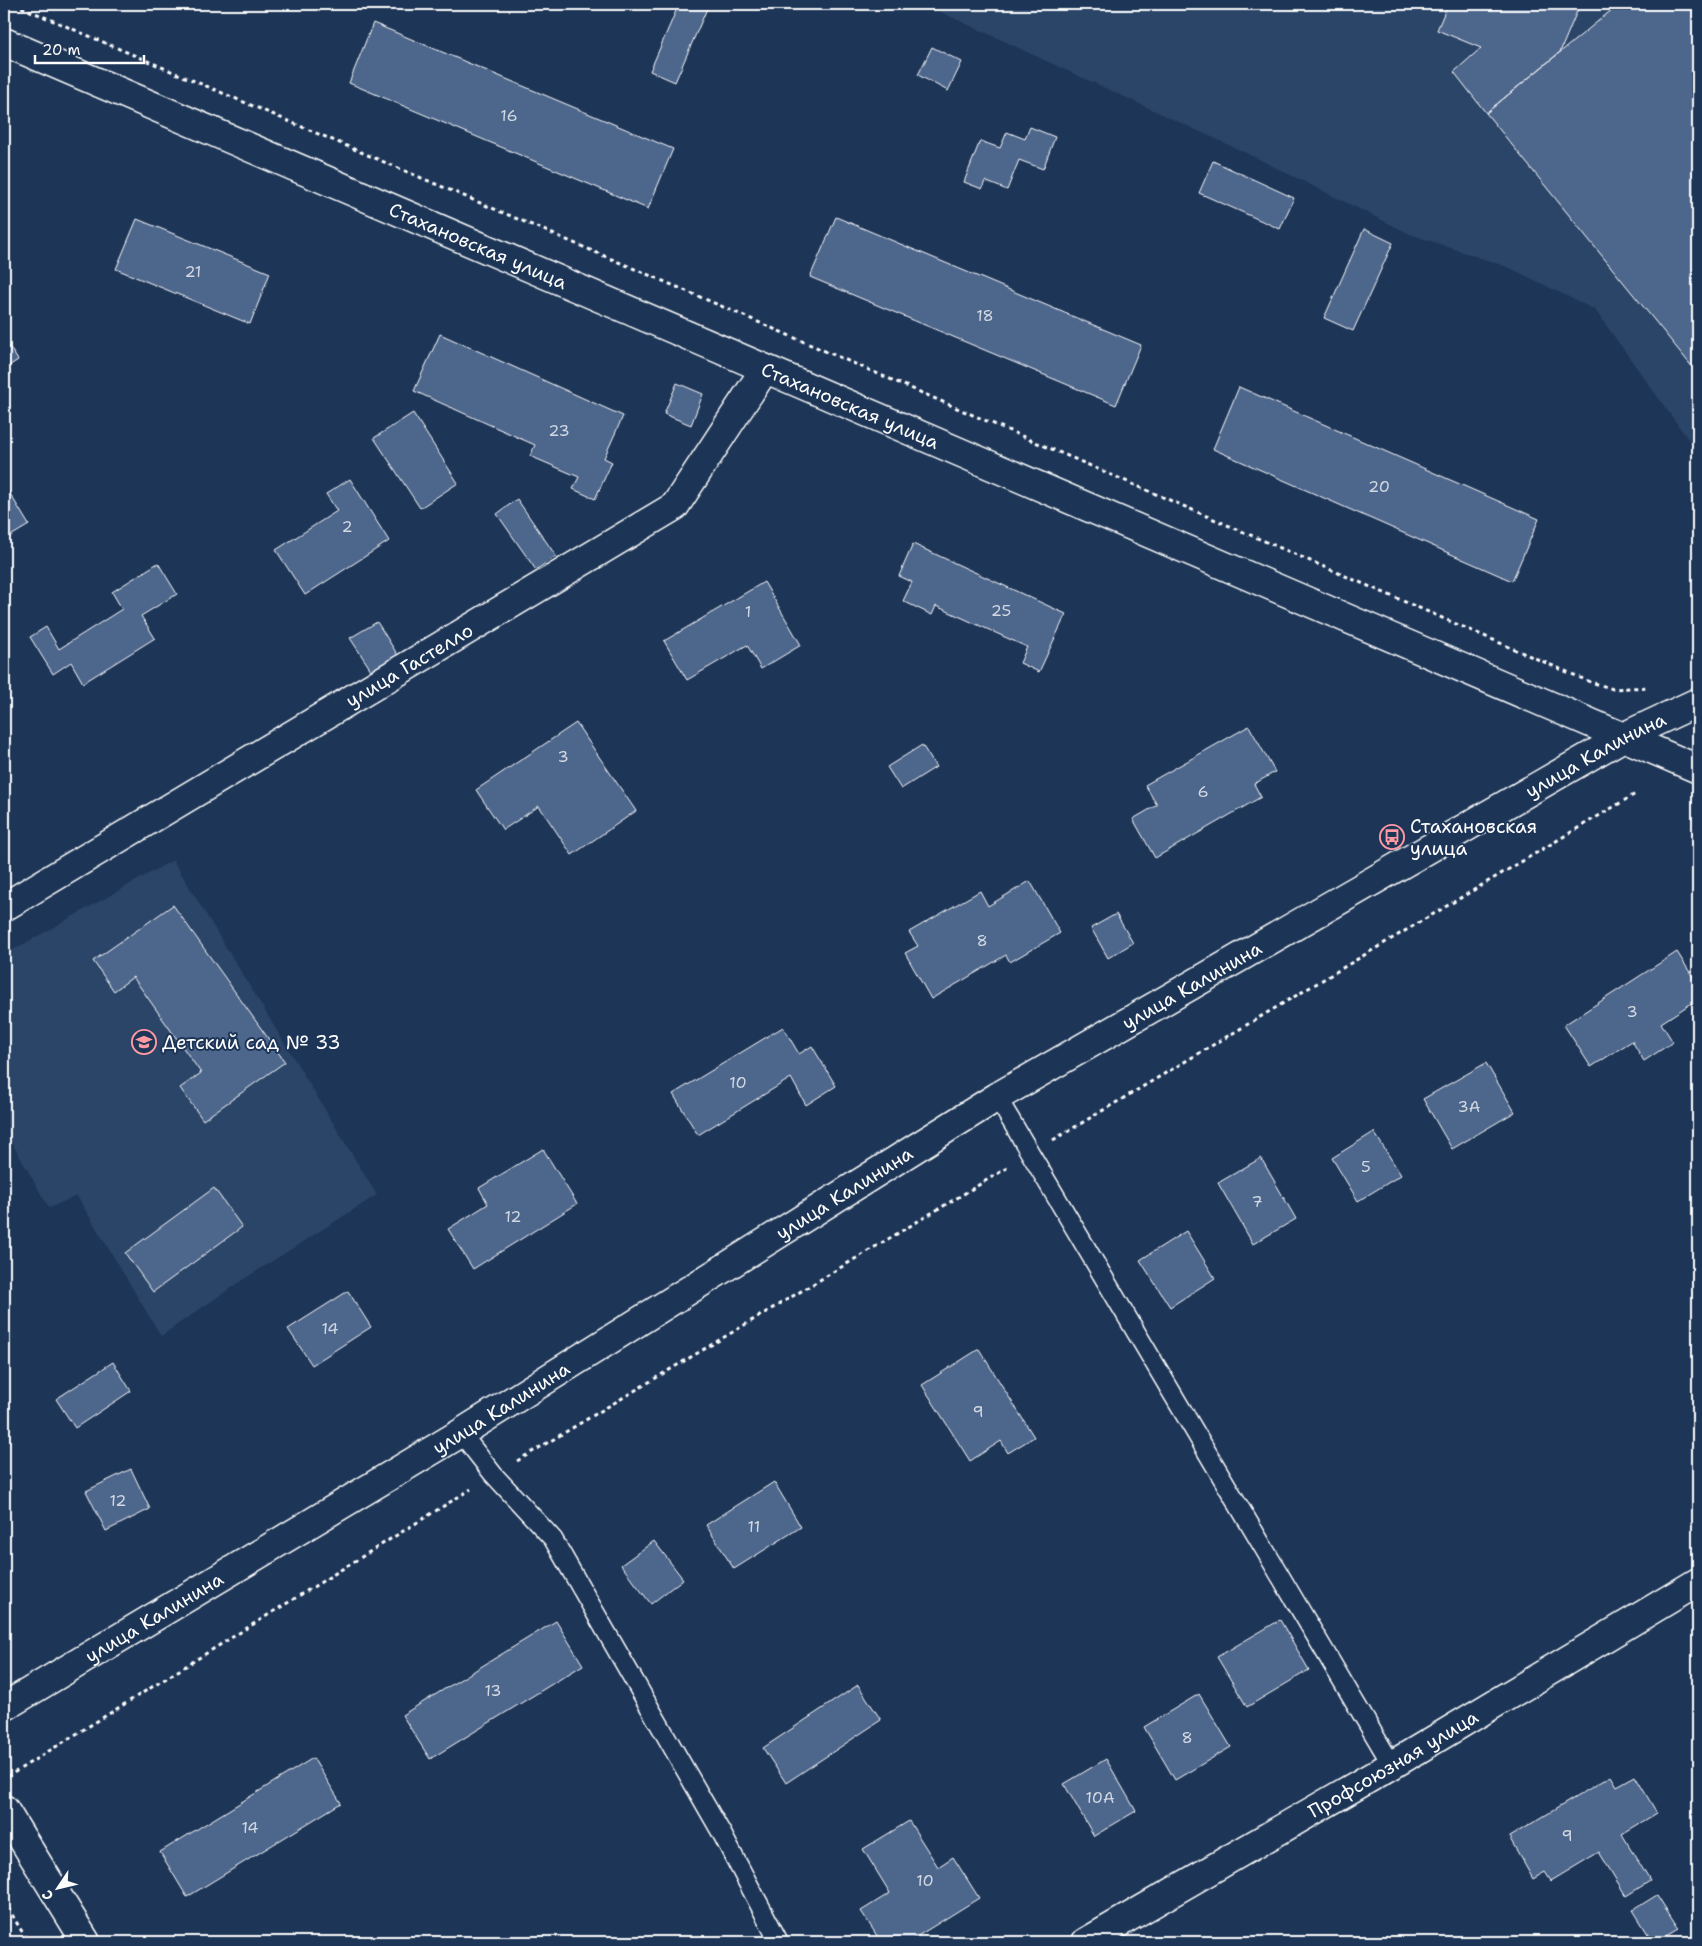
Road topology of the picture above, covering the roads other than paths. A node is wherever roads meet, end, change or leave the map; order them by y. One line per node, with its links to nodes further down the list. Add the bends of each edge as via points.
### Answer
1 (4, 42): 2 (street, Стахановская улица)
2 (765, 369): 4 (street, Стахановская улица); 6 (street, улица Гастелло, via 675,506)
3 (1698, 702): 4 (street, улица Калинина)
4 (1625, 736): 5 (street, Стахановская улица); 7 (street, улица Калинина)
5 (1698, 769)
6 (4, 907)
7 (997, 1097): 8 (street, улица Калинина); 11 (lane)
8 (461, 1433): 10 (street, улица Калинина); 14 (lane, via 493,1474 553,1539 721,1832)
9 (1698, 1582): 11 (street, Профсоюзная улица)
10 (4, 1707)
11 (1392, 1765): 15 (street, Профсоюзная улица)
12 (4, 1809): 13 (street)
13 (86, 1942)
14 (779, 1942)
15 (1086, 1942)

